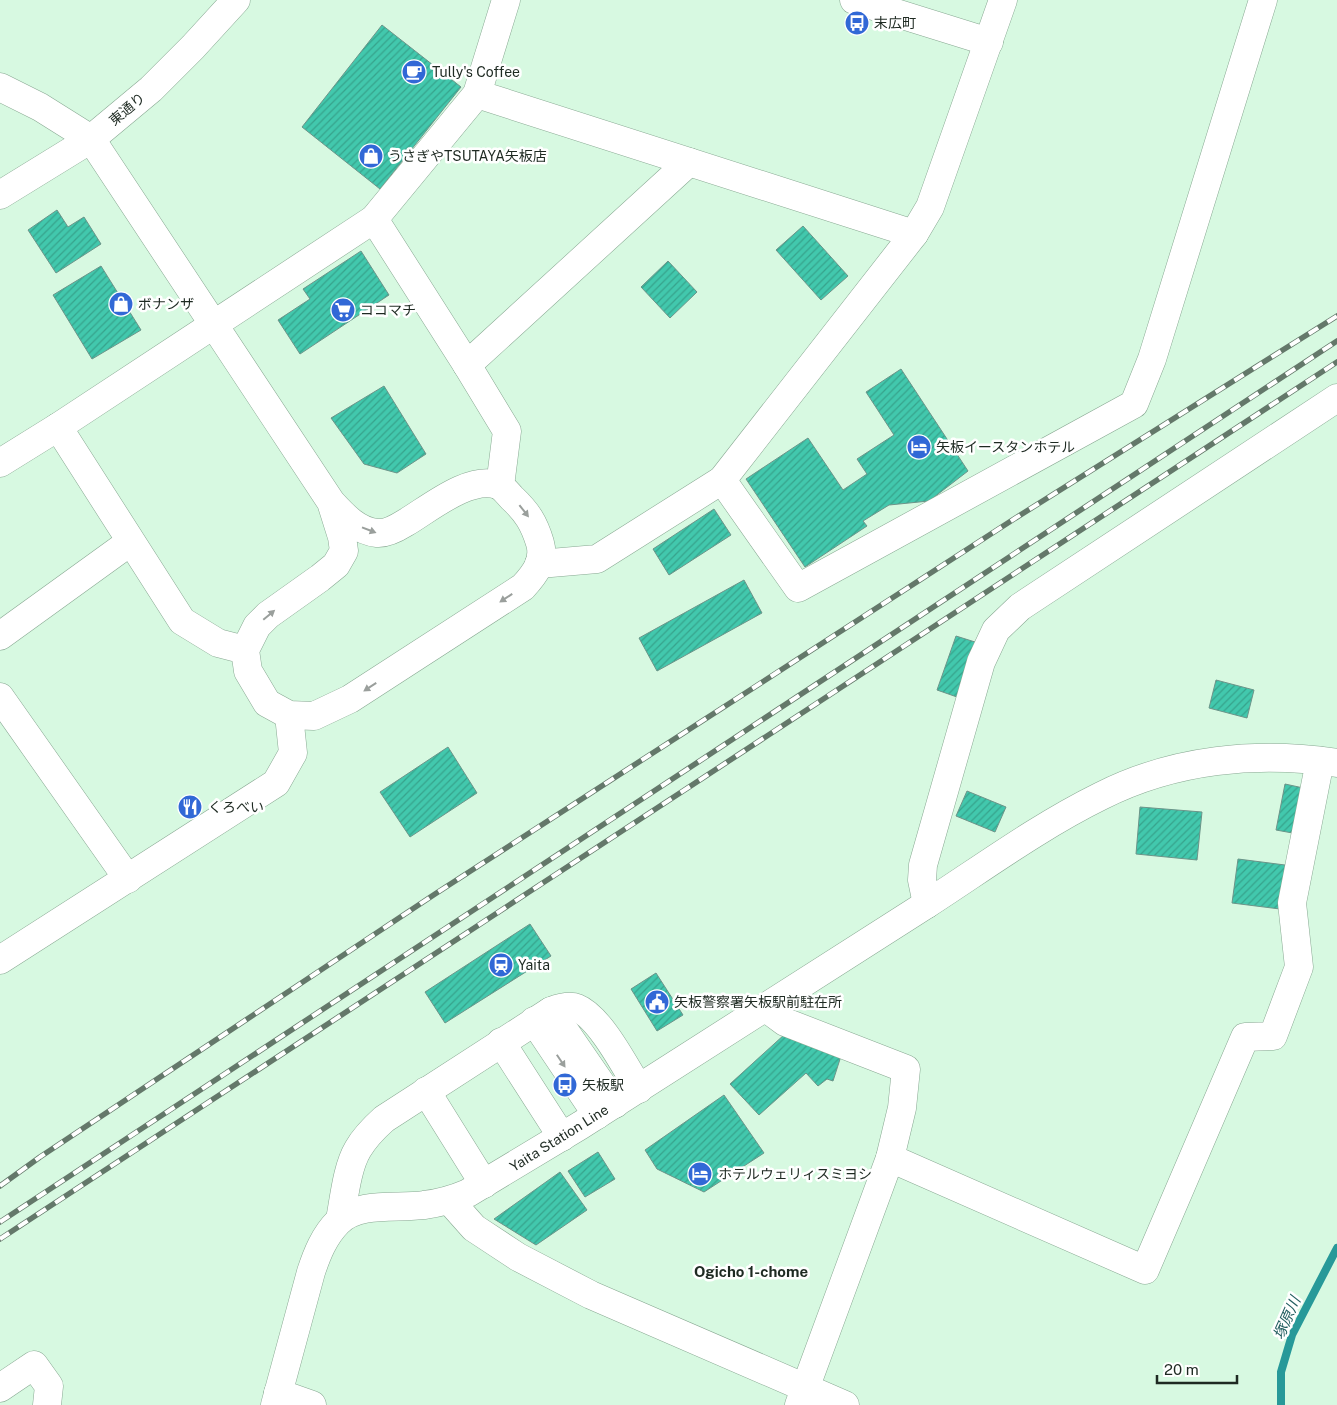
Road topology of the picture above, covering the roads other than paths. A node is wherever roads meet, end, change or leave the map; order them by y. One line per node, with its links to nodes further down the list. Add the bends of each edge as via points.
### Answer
1 (236, 0): 9 (street, 東通り, via 150,89)
2 (506, 0): 8 (street)
3 (854, 0): 6 (street)
4 (1003, 0): 6 (street)
5 (1263, 0): 19 (street, via 1155,350 1134,404 798,588)
6 (989, 42): 13 (street, via 930,208)
7 (0, 87): 9 (street)
8 (478, 94): 10 (street); 12 (street)
9 (91, 139): 11 (street, 東通り); 14 (street)
10 (689, 162): 13 (street); 15 (street)
11 (0, 195)
12 (374, 219): 14 (street); 15 (street)
13 (914, 234): 19 (street)
14 (212, 324): 17 (street); 21 (street)
15 (467, 365): 20 (street, via 507,431)
16 (1337, 398): 30 (street, via 1020,607 996,630 981,662 923,865 922,880)
17 (58, 427): 18 (street); 22 (street)
18 (0, 463)
19 (722, 480): 23 (street, via 597,559)
20 (500, 486): 21 (street, one-way to 20, via 348,521 378,534 395,529 471,486 488,483); 23 (street, one-way to 23, via 535,525 542,549)
21 (331, 502): 25 (street, one-way to 21, via 257,626 268,615 336,565 344,551)
22 (130, 542): 24 (street); 25 (street, via 182,621 218,643)
23 (540, 564): 27 (street, one-way to 27, via 534,575 512,595 350,699 314,716)
24 (0, 636)
25 (245, 650): 27 (street, via 248,671 267,703)
26 (0, 697): 29 (street)
27 (289, 715): 29 (street, via 293,753 276,783)
28 (1329, 762): 30 (street, Yaita Station Line, via 1224,759 1184,766 1145,778 1102,795 1066,815); 37 (street, via 1292,903 1299,967 1273,1036 1245,1037 1145,1270)
29 (128, 879): 31 (street)
30 (927, 904): 32 (street, Yaita Station Line)
31 (0, 960)
32 (766, 1008): 34 (street, Yaita Station Line); 37 (street, via 785,1022 906,1069 902,1108)
33 (526, 1026): 34 (street, via 565,1006 577,1008 601,1028); 35 (street); 36 (street, one-way to 36); 36 (street)
34 (639, 1089): 36 (street, Yaita Station Line)
35 (426, 1091): 38 (street); 40 (street, via 384,1119 357,1150)
36 (589, 1120): 38 (street, Yaita Station Line)
37 (890, 1158): 42 (street)
38 (484, 1184): 39 (street, Yaita Station Line)
39 (450, 1201): 40 (street, Yaita Station Line, via 422,1206 377,1207 355,1212); 42 (street, via 474,1228 518,1256)
40 (340, 1220): 43 (street, Yaita Station Line, via 327,1235 316,1257)
41 (0, 1388): 44 (street, via 34,1365 49,1386)
42 (802, 1397): 46 (street)
43 (276, 1399): 45 (street)
44 (47, 1405)
45 (312, 1405)
46 (845, 1405)

